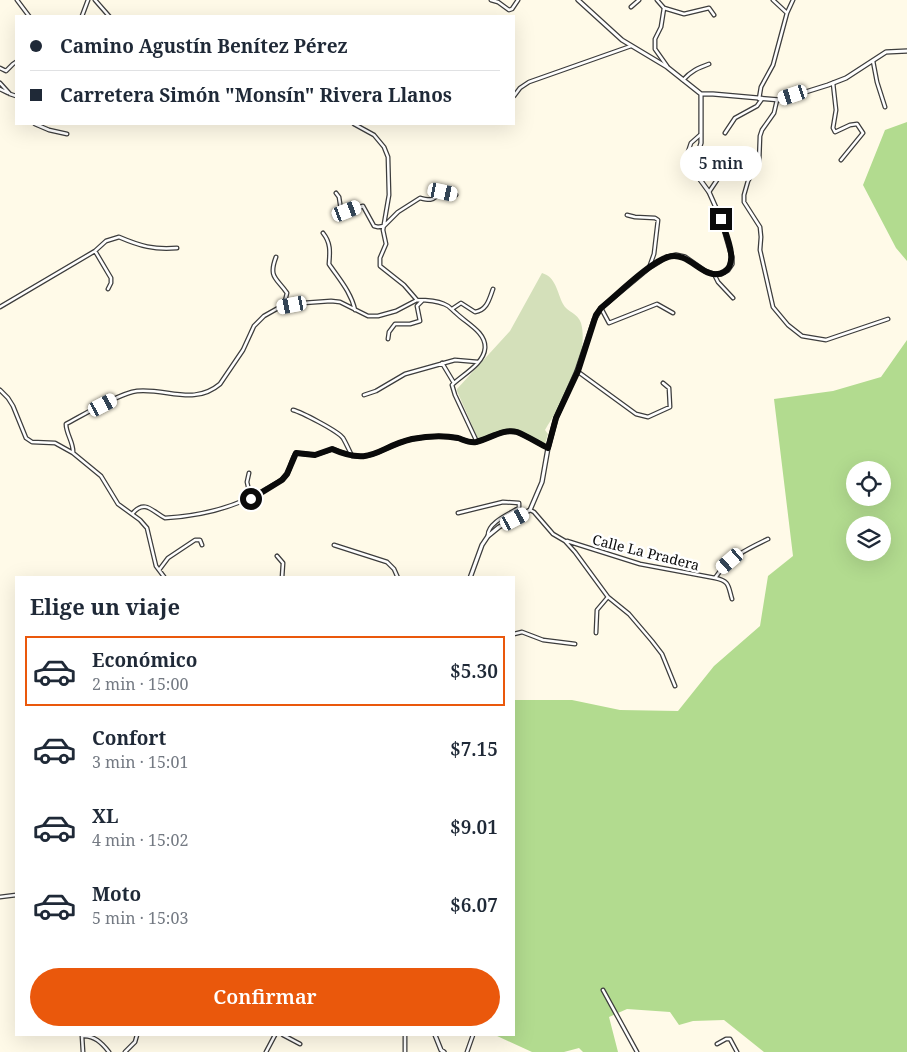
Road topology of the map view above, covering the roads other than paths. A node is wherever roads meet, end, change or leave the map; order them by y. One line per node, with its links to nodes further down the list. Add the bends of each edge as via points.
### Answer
1 (17, 0): 14 (street)
2 (88, 0): 15 (street)
3 (95, 0): 16 (street)
4 (490, 0): 5 (street, via 509,10)
5 (518, 0)
6 (578, 0): 18 (street)
7 (639, 0): 11 (street)
8 (657, 0): 12 (street)
9 (772, 0): 13 (street)
10 (793, 0): 13 (street)
11 (631, 7)
12 (664, 8): 17 (street, via 684,14 709,8); 23 (street, via 655,48)
13 (787, 13): 33 (street, via 773,65 761,87)
14 (28, 15)
15 (82, 15)
16 (108, 15)
17 (714, 15)
18 (631, 46): 23 (street); 31 (street, via 529,82)
19 (907, 51): 20 (street, via 886,52)
20 (872, 59): 27 (street, via 846,78); 35 (street)
21 (15, 63): 24 (street, via 6,71)
22 (709, 64): 25 (street, via 690,72)
23 (667, 67): 25 (street)
24 (0, 68)
25 (683, 80): 30 (street)
26 (0, 82): 29 (street)
27 (832, 83): 34 (street); 43 (street, via 836,110 834,132 858,124 863,133)
28 (0, 89): 29 (street)
29 (10, 94): 32 (street)
30 (701, 94): 33 (street); 40 (street)
31 (515, 95)
32 (15, 96)
33 (760, 99): 34 (street); 38 (street, via 757,106 735,118)
34 (777, 100): 66 (street, via 774,113 762,130 760,162 748,181 744,196 744,202 760,227 760,250 773,307 802,336 822,340)
35 (886, 107)
36 (37, 125): 39 (street)
37 (356, 125): 48 (street, via 374,135 388,158 390,195)
38 (724, 133)
39 (67, 134)
40 (702, 134): 41 (street, via 691,143); 44 (street, via 694,165 696,174)
41 (686, 158)
42 (725, 160): 44 (street)
43 (841, 160)
44 (709, 192): 54 (street, via 732,256 728,270)
45 (336, 193): 48 (street, via 341,210 363,206 374,226)
46 (456, 195): 48 (street, via 443,192 436,199 420,198)
47 (627, 215): 53 (street, via 658,220)
48 (384, 226): 58 (street, via 386,244 380,266)
49 (323, 233): 64 (street, via 328,240 329,264 352,300)
50 (177, 248): 51 (street, via 141,247 119,237 106,241)
51 (95, 250): 55 (street, via 111,278); 60 (street)
52 (276, 257): 61 (street, via 274,279 287,294)
53 (650, 268): 54 (street, via 666,257 676,255); 63 (street)
54 (714, 274): 57 (street)
55 (108, 289)
56 (494, 289): 62 (street, via 482,310 475,312 461,302)
57 (733, 298)
58 (417, 300): 59 (street); 64 (street, via 396,312 378,316)
59 (423, 300): 62 (street, via 444,303); 67 (street, via 418,306 420,321 395,324)
60 (0, 307)
61 (280, 308): 64 (street, via 331,301); 78 (street, via 264,316 254,326 243,350 214,389 194,397 135,391 117,398 66,424)
62 (452, 308): 68 (street, via 484,339 485,349)
63 (601, 308): 65 (street, via 609,323 657,304); 70 (street, via 592,324)
64 (354, 310)
65 (673, 313)
66 (888, 319)
67 (388, 339)
68 (478, 362): 69 (street, via 454,360); 71 (street)
69 (442, 363): 71 (street); 74 (street, via 405,374)
70 (578, 371): 72 (street, via 636,414 648,417 670,407 669,388); 77 (street, via 556,418)
71 (454, 383): 76 (street, via 455,395)
72 (663, 383)
73 (0, 390): 78 (street, via 13,406 26,438 32,442 55,443)
74 (364, 395)
75 (293, 410): 79 (street, via 303,412 336,432)
76 (477, 442): 77 (street, via 516,432); 79 (street, via 430,436 409,440 370,456)
77 (548, 448): 82 (street, via 542,482)
78 (73, 453): 83 (street, via 101,476 118,504)
79 (352, 456): 81 (street, via 332,449 315,455 296,453 282,480)
80 (250, 473): 81 (street, via 247,482)
81 (251, 499): 83 (street, via 214,511 179,517 164,518 146,507)
82 (530, 510): 85 (street); 87 (street, via 553,534)
83 (133, 513): 91 (street, via 147,528)
84 (458, 513): 85 (street, via 503,502 519,503 519,508 490,528)
85 (488, 536): 95 (street)
86 (768, 539): 96 (street, Calle La Pradera, via 740,552)
87 (565, 541): 96 (street, Calle La Pradera, via 640,564); 97 (street)
88 (202, 544): 91 (street, via 195,540 168,558)
89 (334, 545): 94 (street, via 388,562)
90 (277, 556): 93 (street, via 283,563)
91 (159, 570): 92 (street)
92 (163, 576)
93 (282, 576)
94 (397, 576)
95 (471, 576)
96 (715, 578): 98 (street, via 728,583)
97 (608, 597): 99 (street, via 597,610); 102 (street, via 629,614 662,654)
98 (732, 600)
99 (596, 633)
100 (515, 634): 101 (street, via 522,632 544,640)
101 (575, 644)
102 (675, 686)
103 (15, 895): 104 (street)
104 (0, 897)
105 (603, 990): 123 (street)
106 (82, 1036): 116 (street)
107 (90, 1036): 117 (street)
108 (137, 1036): 118 (street)
109 (274, 1036): 119 (street)
110 (405, 1036): 120 (street)
111 (435, 1036): 121 (street)
112 (473, 1036): 122 (street)
113 (292, 1037): 114 (street)
114 (300, 1044)
115 (717, 1044): 124 (street, via 730,1039)
116 (83, 1052)
117 (109, 1052)
118 (125, 1052)
119 (266, 1052)
120 (405, 1052)
121 (444, 1052)
122 (467, 1052)
123 (638, 1052)
124 (736, 1052)

